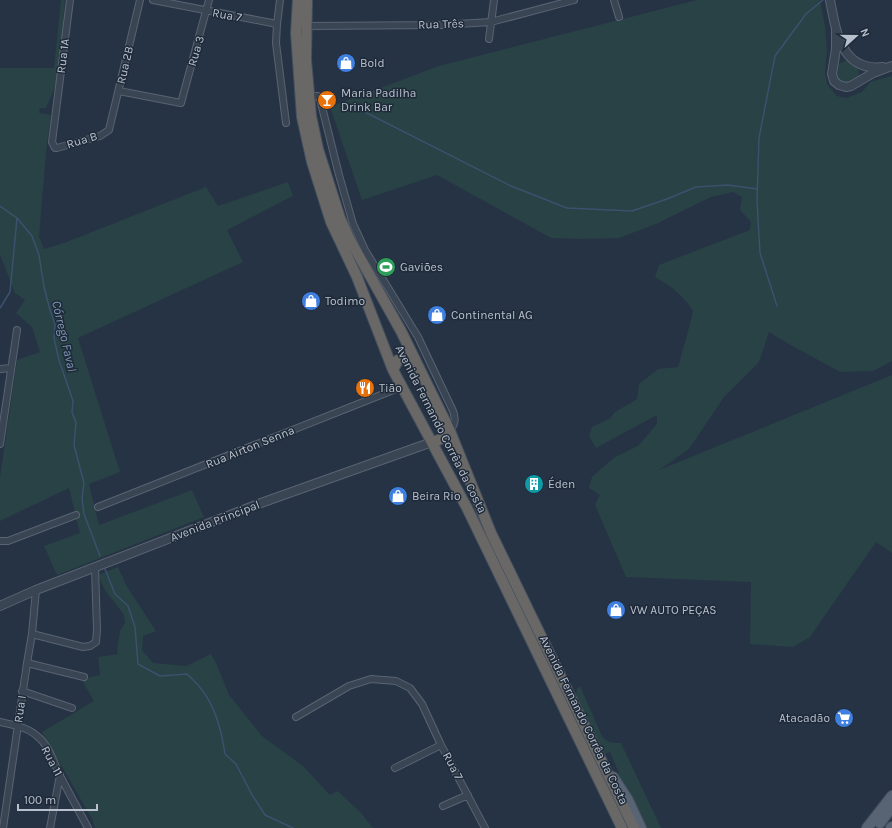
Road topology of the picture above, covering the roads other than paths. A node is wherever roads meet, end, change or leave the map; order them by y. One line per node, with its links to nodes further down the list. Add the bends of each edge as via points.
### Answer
1 (70, 0): 27 (street, Rua 1A, via 52,142)
2 (140, 0): 23 (street, Rua 2B)
3 (153, 0): 12 (street, Rua 7)
4 (209, 0): 12 (street, Rua 3)
5 (280, 0): 15 (street)
6 (298, 0): 34 (highway, Avenida Fernando Corrêa da Costa, via 296,33 302,117 312,162 331,222 357,278)
7 (307, 0): 16 (highway, Avenida Fernando Corrêa da Costa)
8 (494, 0): 14 (street)
9 (574, 0): 14 (street, Rua Três)
10 (614, 0): 13 (street)
11 (830, 0): 17 (street)
12 (207, 11): 15 (street, Rua 7); 23 (street, Rua 3, via 181,103)
13 (619, 17)
14 (491, 22): 16 (street, Rua Três); 18 (street)
15 (277, 24): 25 (street, via 276,43)
16 (306, 26): 24 (highway, Avenida Fernando Corrêa da Costa)
17 (836, 29): 19 (street, via 842,47); 21 (street)
18 (489, 39)
19 (855, 61): 20 (street, via 871,67); 21 (street, via 848,58 839,60 834,64); 22 (street, via 861,71)
20 (891, 66): 22 (street)
21 (832, 71): 22 (street, via 834,81 839,86 851,86)
22 (857, 82)
23 (119, 91): 26 (street, Rua 2B)
24 (309, 96): 28 (street, via 318,96 320,99 353,224 365,250); 29 (highway, Avenida Fernando Corrêa da Costa, via 318,149 340,218)
25 (286, 123)
26 (109, 130): 27 (street, Rua B, via 100,136)
27 (55, 148)
28 (394, 296): 29 (street); 37 (street, via 418,337 454,411 454,425)
29 (384, 301): 31 (highway, Avenida Fernando Corrêa da Costa)
30 (17, 330): 32 (street)
31 (415, 360): 34 (highway, via 402,358); 37 (highway, Avenida Fernando Corrêa da Costa)
32 (11, 368): 33 (street); 36 (street)
33 (0, 369)
34 (393, 370): 35 (highway, Avenida Fernando Corrêa da Costa)
35 (401, 386): 38 (highway, Avenida Fernando Corrêa da Costa); 40 (street, Rua Airton Senna)
36 (2, 416): 39 (street)
37 (450, 431): 38 (highway, via 446,437); 55 (highway, Avenida Fernando Corrêa da Costa, via 491,532)
38 (432, 442): 43 (street, Avenida Principal, via 261,503); 67 (highway, Avenida Fernando Corrêa da Costa, via 467,508)
39 (0, 444)
40 (98, 507)
41 (76, 515): 42 (street, via 8,541)
42 (0, 541)
43 (95, 568): 44 (street, Avenida Principal); 46 (street, via 96,642 83,647)
44 (36, 590): 45 (street, Avenida Principal); 46 (street, Rua I)
45 (0, 606)
46 (32, 634): 47 (street, Rua I)
47 (27, 663): 48 (street); 49 (street, Rua I)
48 (84, 677)
49 (22, 691): 50 (street); 53 (street, Rua I)
50 (72, 708)
51 (296, 717): 54 (street, Rua 7, via 349,686 371,679 396,681 410,688 422,704)
52 (0, 722): 53 (street, Rua 11)
53 (17, 726): 57 (street, Rua 11, via 38,736 50,752); 63 (street, Rua I)
54 (441, 745): 56 (street); 58 (street, Rua 7)
55 (596, 748): 68 (highway, Avenida Fernando Corrêa da Costa); 69 (main road, Avenida Fernando Corrêa da Costa, via 628,800)
56 (395, 768)
57 (60, 775): 64 (street); 65 (street, Rua 11)
58 (468, 795): 60 (street); 66 (street, Rua 7)
59 (892, 796): 70 (main road)
60 (443, 806)
61 (892, 807): 71 (main road)
62 (892, 816): 72 (main road)
63 (3, 828)
64 (50, 828)
65 (88, 828)
66 (485, 828)
67 (622, 828)
68 (634, 828)
69 (641, 828)
70 (867, 828)
71 (876, 828)
72 (882, 828)

